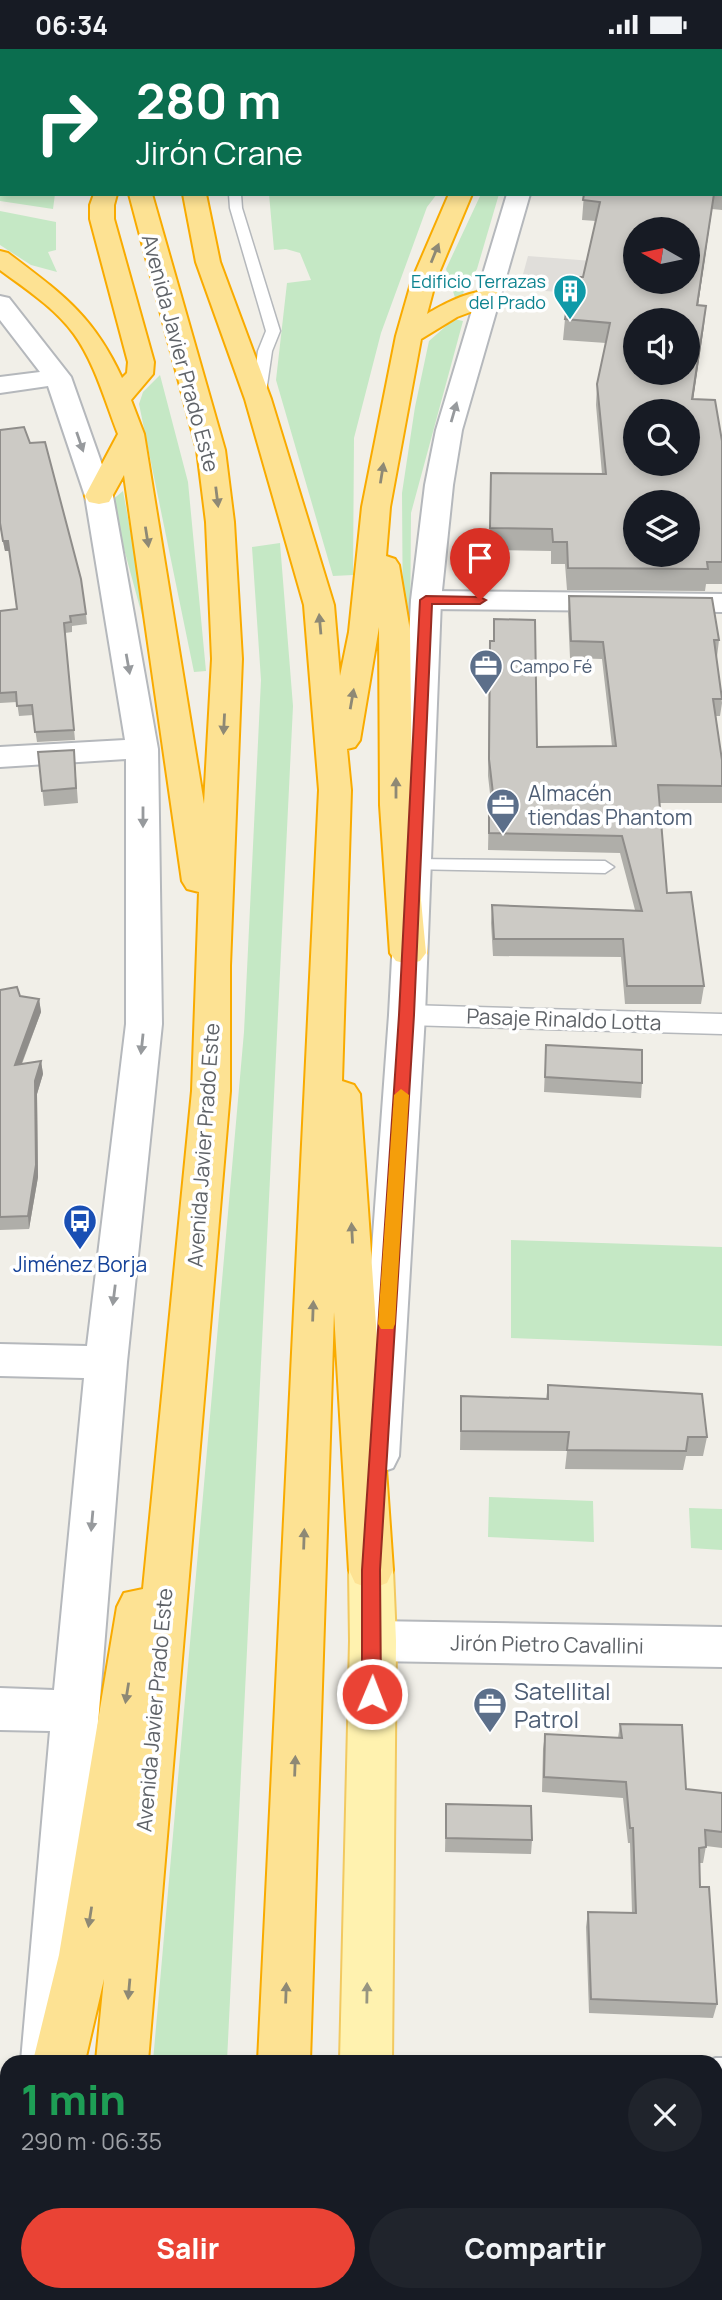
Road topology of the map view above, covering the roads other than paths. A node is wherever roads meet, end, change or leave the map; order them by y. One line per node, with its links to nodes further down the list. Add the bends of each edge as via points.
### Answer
1 (106, 196): 13 (highway, via 102,219 141,362 140,374)
2 (141, 196): 27 (highway, Avenida Javier Prado Este, one-way to 27, via 211,450 220,522 227,659)
3 (194, 196): 14 (highway, via 208,262)
4 (235, 196): 14 (lane, via 273,331 265,351)
5 (460, 196): 10 (highway, one-way to 5, via 424,280)
6 (518, 196): 8 (street)
7 (0, 258): 13 (highway, via 84,330)
8 (488, 297): 10 (highway, via 448,312); 18 (street, one-way to 8, via 449,430)
9 (0, 303): 11 (street)
10 (409, 336): 17 (highway, one-way to 10)
11 (58, 377): 12 (street); 16 (street, one-way to 16)
12 (0, 385)
13 (118, 399): 15 (highway)
14 (258, 399): 22 (highway, one-way to 14, via 319,605)
15 (131, 434): 16 (highway); 27 (highway, one-way to 27)
16 (99, 496): 20 (street, one-way to 20)
17 (376, 507): 22 (highway, one-way to 17, via 363,632); 26 (highway, one-way to 17, via 396,805 395,631)
18 (426, 600): 19 (street); 23 (street)
19 (722, 603)
20 (142, 749): 21 (street); 32 (street, one-way to 32, via 145,1024)
21 (0, 757)
22 (335, 790): 25 (highway)
23 (414, 865): 24 (lane); 26 (street)
24 (606, 867)
25 (327, 953): 33 (highway, one-way to 25, via 346,1147); 41 (highway, one-way to 25)
26 (408, 953): 28 (street)
27 (212, 966): 30 (highway, Avenida Javier Prado Este)
28 (407, 1015): 29 (street, Pasaje Rinaldo Lotta); 33 (street)
29 (722, 1024)
30 (211, 1091): 39 (highway, one-way to 39, via 134,1650 84,1955); 40 (highway, Avenida Javier Prado Este, one-way to 40)
31 (0, 1360): 32 (street)
32 (106, 1361): 37 (street, one-way to 37)
33 (371, 1570): 34 (main road)
34 (373, 1641): 35 (street, Jirón Pietro Cavallini); 42 (main road, one-way to 34)
35 (722, 1647)
36 (0, 1709): 37 (street)
37 (75, 1711): 38 (street)
38 (47, 2055)
39 (60, 2055)
40 (123, 2055)
41 (284, 2055)
42 (366, 2055)

